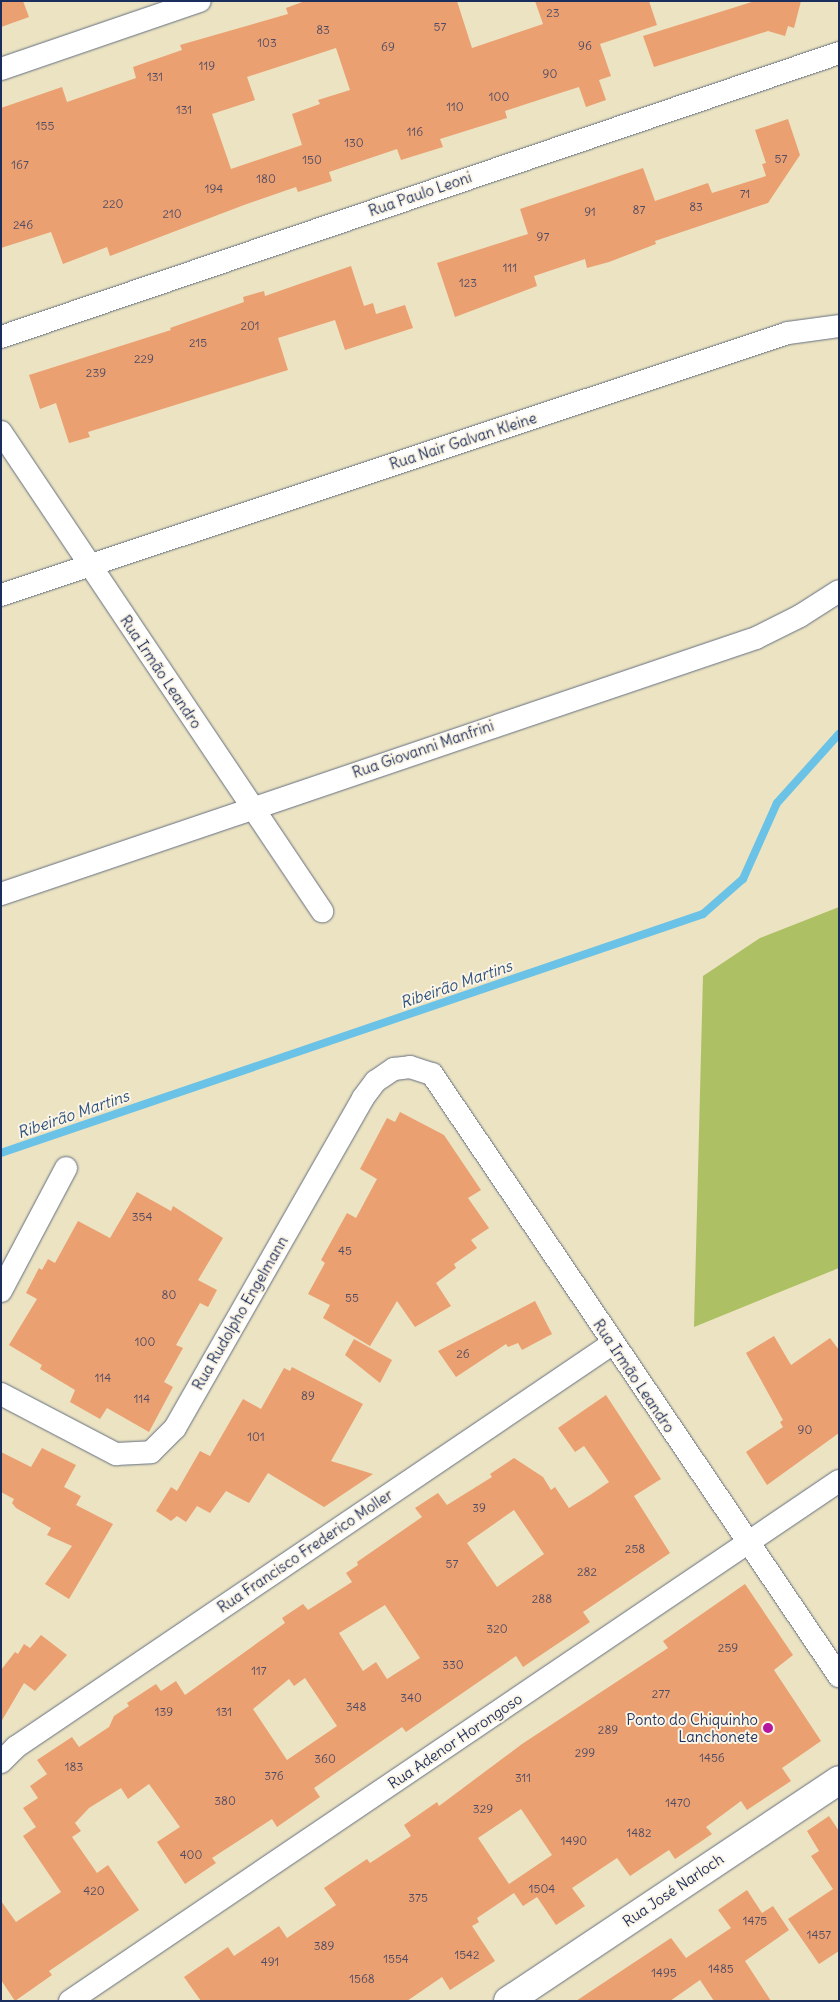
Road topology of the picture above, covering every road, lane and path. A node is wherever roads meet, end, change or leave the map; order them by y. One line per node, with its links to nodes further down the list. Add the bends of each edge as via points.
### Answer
1 (200, 1): 3 (street)
2 (839, 54): 5 (street, Rua Paulo Leoni)
3 (1, 69)
4 (839, 326): 7 (street, Rua Nair Galvan Kleine, via 788,334)
5 (1, 337)
6 (1, 432): 7 (street, Rua Irmão Leandro)
7 (89, 565): 9 (street, Rua Nair Galvan Kleine); 10 (street, Rua Irmão Leandro)
8 (839, 591): 10 (street, Rua Giovanni Manfrini, via 800,616 756,638)
9 (1, 595)
10 (252, 806): 11 (street, Rua Giovanni Manfrini); 12 (street, Rua Irmão Leandro)
11 (1, 894)
12 (322, 911)
13 (432, 1074): 16 (street, Rua Irmão Leandro); 17 (street, Rua Rudolpho Engelmann, via 410,1067 394,1069 376,1081 367,1092 175,1428 151,1452 116,1454)
14 (66, 1168): 15 (street)
15 (1, 1291)
16 (612, 1344): 19 (street, Rua Irmão Leandro); 21 (street, Rua Francisco Frederico Moller, via 16,1747)
17 (1, 1394)
18 (839, 1481): 19 (street, Rua Adenor Horongoso)
19 (748, 1543): 20 (street, Rua Irmão Leandro); 23 (street, Rua Adenor Horongoso)
20 (839, 1676)
21 (1, 1762)
22 (839, 1780): 24 (main road, Rua José Narloch)
23 (70, 2001)
24 (508, 2001)

